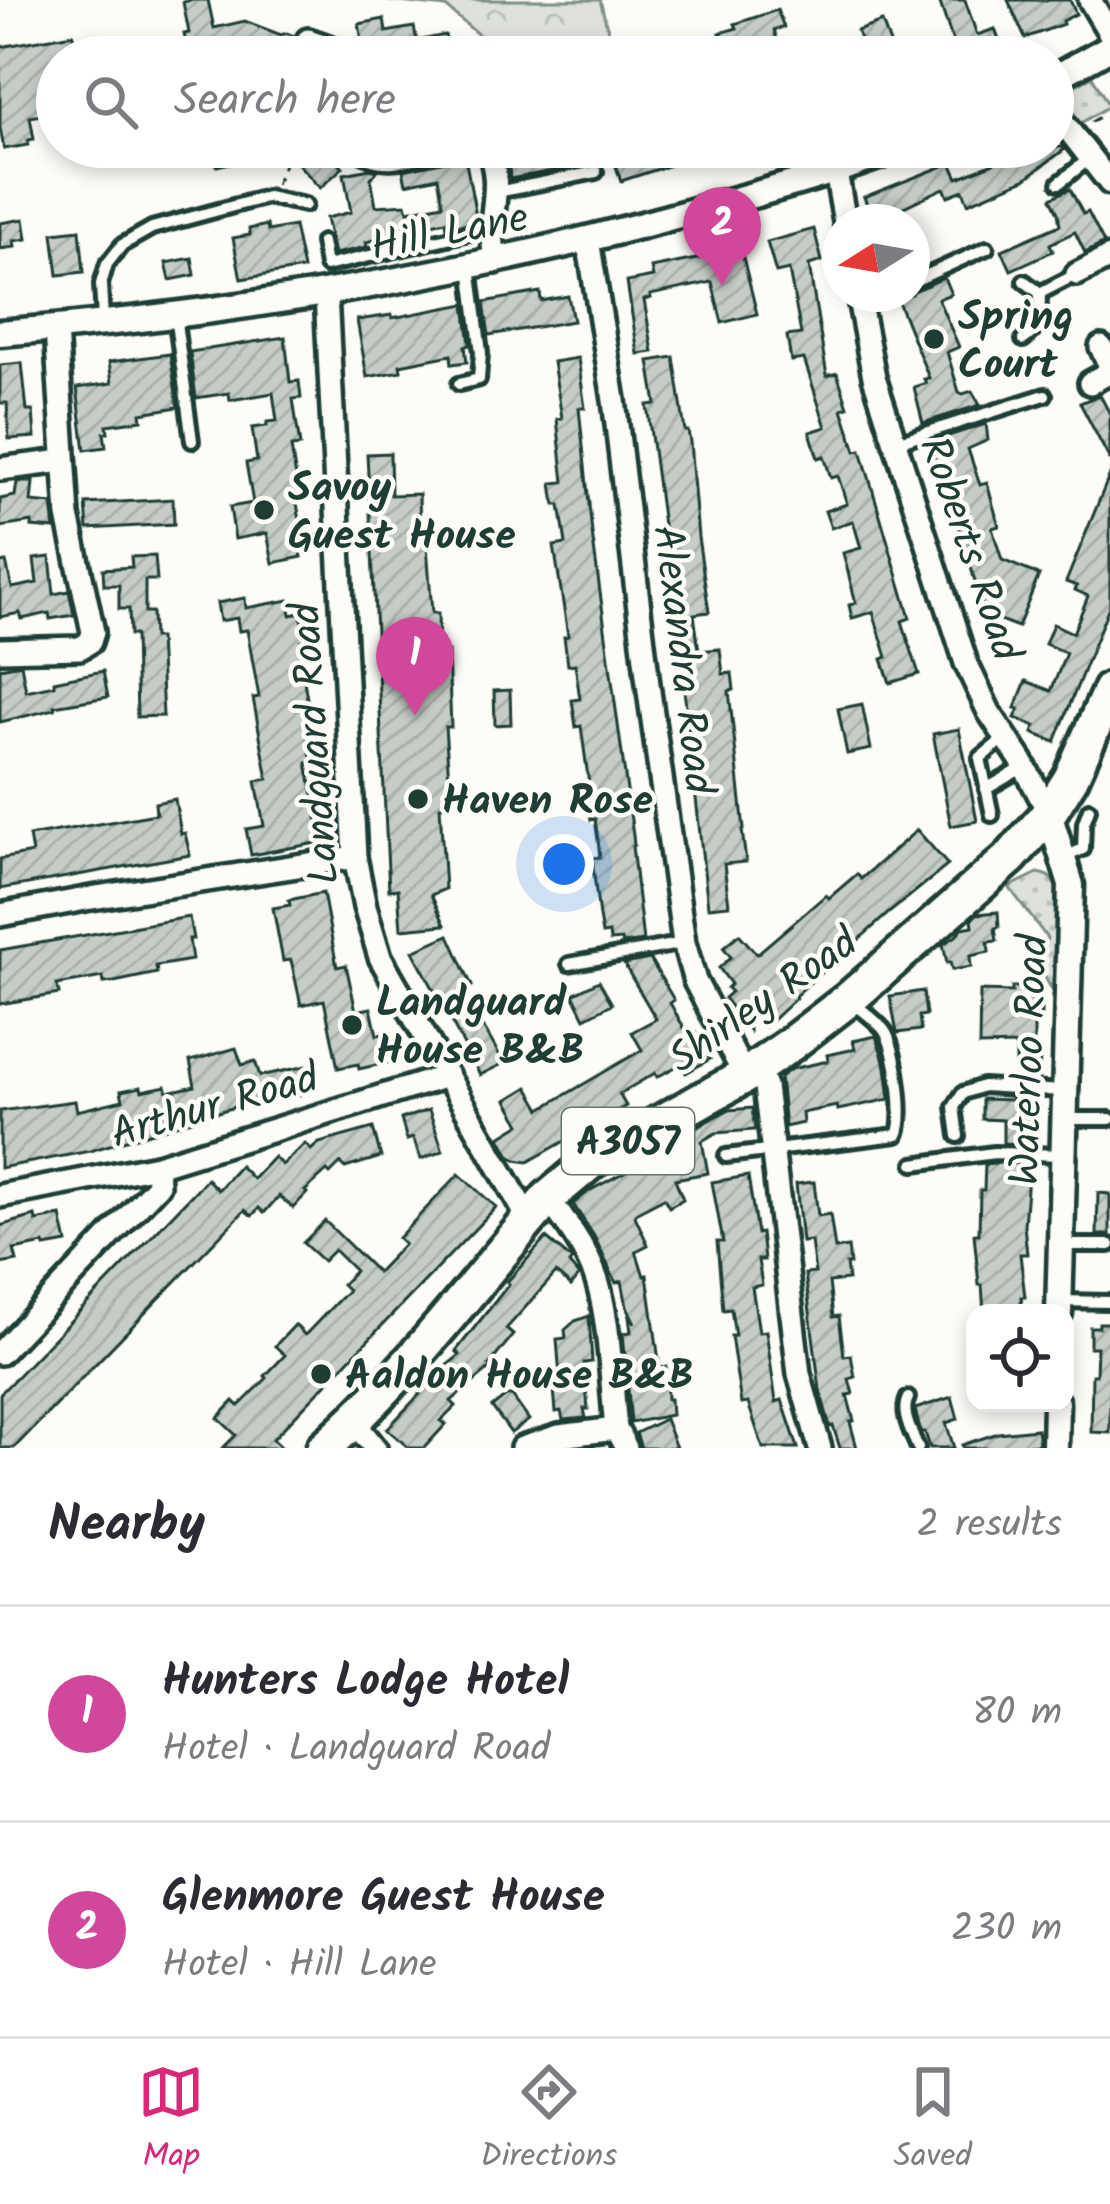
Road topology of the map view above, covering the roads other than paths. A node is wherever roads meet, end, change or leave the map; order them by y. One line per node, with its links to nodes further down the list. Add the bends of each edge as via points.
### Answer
1 (1090, 0): 2 (street)
2 (1110, 34)
3 (1110, 47): 4 (street)
4 (1074, 67)
5 (1074, 138): 6 (street)
6 (1090, 158): 11 (lane); 12 (street)
7 (494, 168): 13 (street)
8 (847, 168): 10 (street, Hill Lane)
9 (596, 172): 13 (lane)
10 (836, 172): 14 (street); 18 (street, Hill Lane)
11 (1059, 183)
12 (1110, 184)
13 (497, 192): 17 (street)
14 (842, 204)
15 (305, 205): 31 (lane, via 272,198 152,228 122,245 101,284)
16 (417, 227): 20 (lane)
17 (491, 228): 20 (lane); 23 (street)
18 (588, 240): 23 (street, Hill Lane); 53 (street, Alexandra Road)
19 (322, 242): 20 (lane, via 326,266)
20 (421, 245)
21 (987, 248): 24 (lane)
22 (1110, 257): 25 (street)
23 (483, 265): 28 (street, Hill Lane); 35 (lane, via 479,379)
24 (930, 274)
25 (1078, 274): 27 (lane)
26 (1024, 281): 27 (lane)
27 (1040, 293): 34 (lane, via 1036,331)
28 (326, 294): 30 (street, Hill Lane); 50 (street, Landguard Road)
29 (861, 312): 38 (street, Roberts Road)
30 (175, 315): 31 (street, Hill Lane); 37 (lane)
31 (103, 324): 32 (street, Hill Lane)
32 (56, 328): 33 (street, Hill Lane); 39 (street)
33 (0, 333)
34 (1023, 340)
35 (458, 384)
36 (1045, 394): 38 (lane)
37 (192, 440)
38 (894, 443): 44 (street, Roberts Road, via 966,663)
39 (63, 461): 40 (street); 41 (street, via 90,642 70,650)
40 (0, 469)
41 (0, 650)
42 (1110, 690): 43 (main road, Shirley Road / A3057)
43 (1103, 722): 48 (main road, Shirley Road / A3057)
44 (1006, 736): 45 (street, Roberts Road); 46 (lane, via 980,758)
45 (1024, 767): 46 (lane); 48 (street, Roberts Road)
46 (986, 789): 49 (lane)
47 (1089, 808): 51 (lane, via 1083,849)
48 (1049, 813): 51 (street, Waterloo Road); 55 (main road, Shirley Road / A3057, via 1011,857)
49 (992, 815)
50 (355, 857): 52 (street); 57 (street, Landguard Road, via 380,957)
51 (1064, 858): 58 (street, Waterloo Road, via 1071,885)
52 (0, 915)
53 (683, 943): 54 (lane); 56 (street, Alexandra Road, via 695,981)
54 (569, 964)
55 (849, 999): 56 (main road, Shirley Road / A3057); 62 (lane, via 887,1033 902,1109 897,1135)
56 (752, 1072): 62 (street, Alexandra Road, via 764,1085); 68 (main road, Shirley Road / A3057, via 593,1160)
57 (447, 1076): 66 (street, Arthur Road); 68 (street, Landguard Road, via 503,1179)
58 (1066, 1091): 59 (street, Waterloo Road); 61 (lane, via 983,1086 963,1093 954,1107)
59 (1065, 1119): 60 (lane); 63 (street, Waterloo Road)
60 (1110, 1119)
61 (958, 1136)
62 (773, 1150): 64 (lane); 81 (street, Alexandra Road, via 799,1374)
63 (1064, 1155): 65 (lane, via 994,1153); 69 (street, Waterloo Road)
64 (726, 1156)
65 (914, 1164)
66 (158, 1166): 67 (street, Arthur Road); 74 (street, via 158,1185)
67 (0, 1196)
68 (538, 1209): 77 (main road, Shirley Road / A3057, via 400,1372); 78 (street, Landguard Road, via 578,1238 594,1271)
69 (1061, 1245): 70 (lane); 72 (street, Waterloo Road)
70 (1110, 1245)
71 (1110, 1302): 73 (lane)
72 (1059, 1304)
73 (1074, 1306)
74 (0, 1353)
75 (908, 1398): 82 (lane)
76 (1056, 1412): 83 (street)
77 (365, 1435): 79 (main road, Shirley Road / A3057)
78 (621, 1438): 80 (street, via 559,1436)
79 (325, 1448)
80 (522, 1448)
81 (820, 1448)
82 (918, 1448)
83 (1055, 1448)

